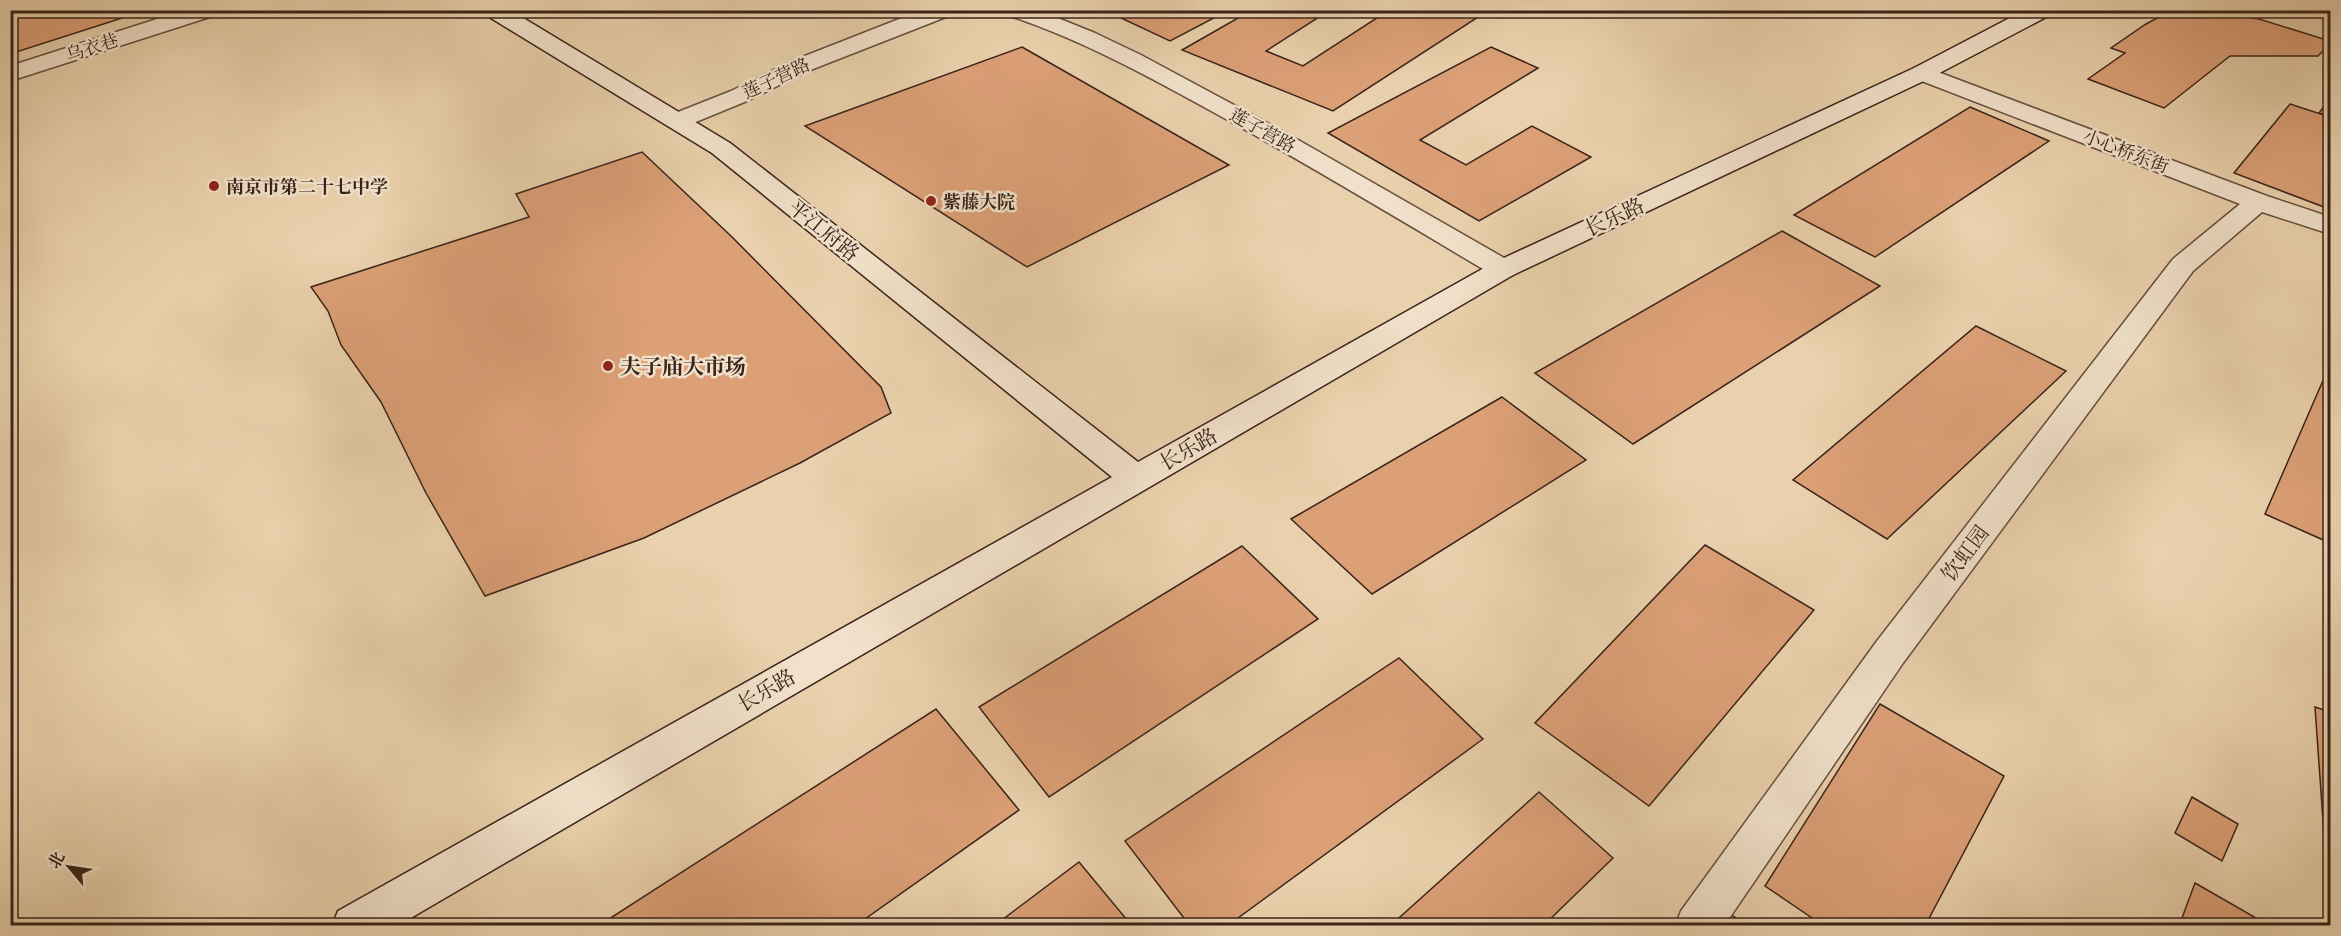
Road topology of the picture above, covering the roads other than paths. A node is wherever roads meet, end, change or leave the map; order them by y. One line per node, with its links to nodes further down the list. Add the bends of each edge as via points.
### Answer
1 (208, 10): 7 (street, 乌衣巷)
2 (494, 10): 8 (street, 平江府路)
3 (943, 10): 8 (street, 莲子营路, via 800,66)
4 (1015, 10): 11 (street, 莲子营路, via 1063,28 1178,83)
5 (2042, 10): 6 (street, 长乐路)
6 (1922, 73): 9 (street, 小心桥东街); 11 (street, 长乐路)
7 (10, 74)
8 (677, 121): 12 (street, 平江府路, via 721,148)
9 (2258, 202): 10 (street, 小心桥东街); 14 (street, 饮虹园, via 2183,265 1890,652)
10 (2331, 226)
11 (1503, 269): 12 (street, 长乐路)
12 (1136, 478): 13 (street, 长乐路)
13 (354, 926)
14 (1698, 926)

